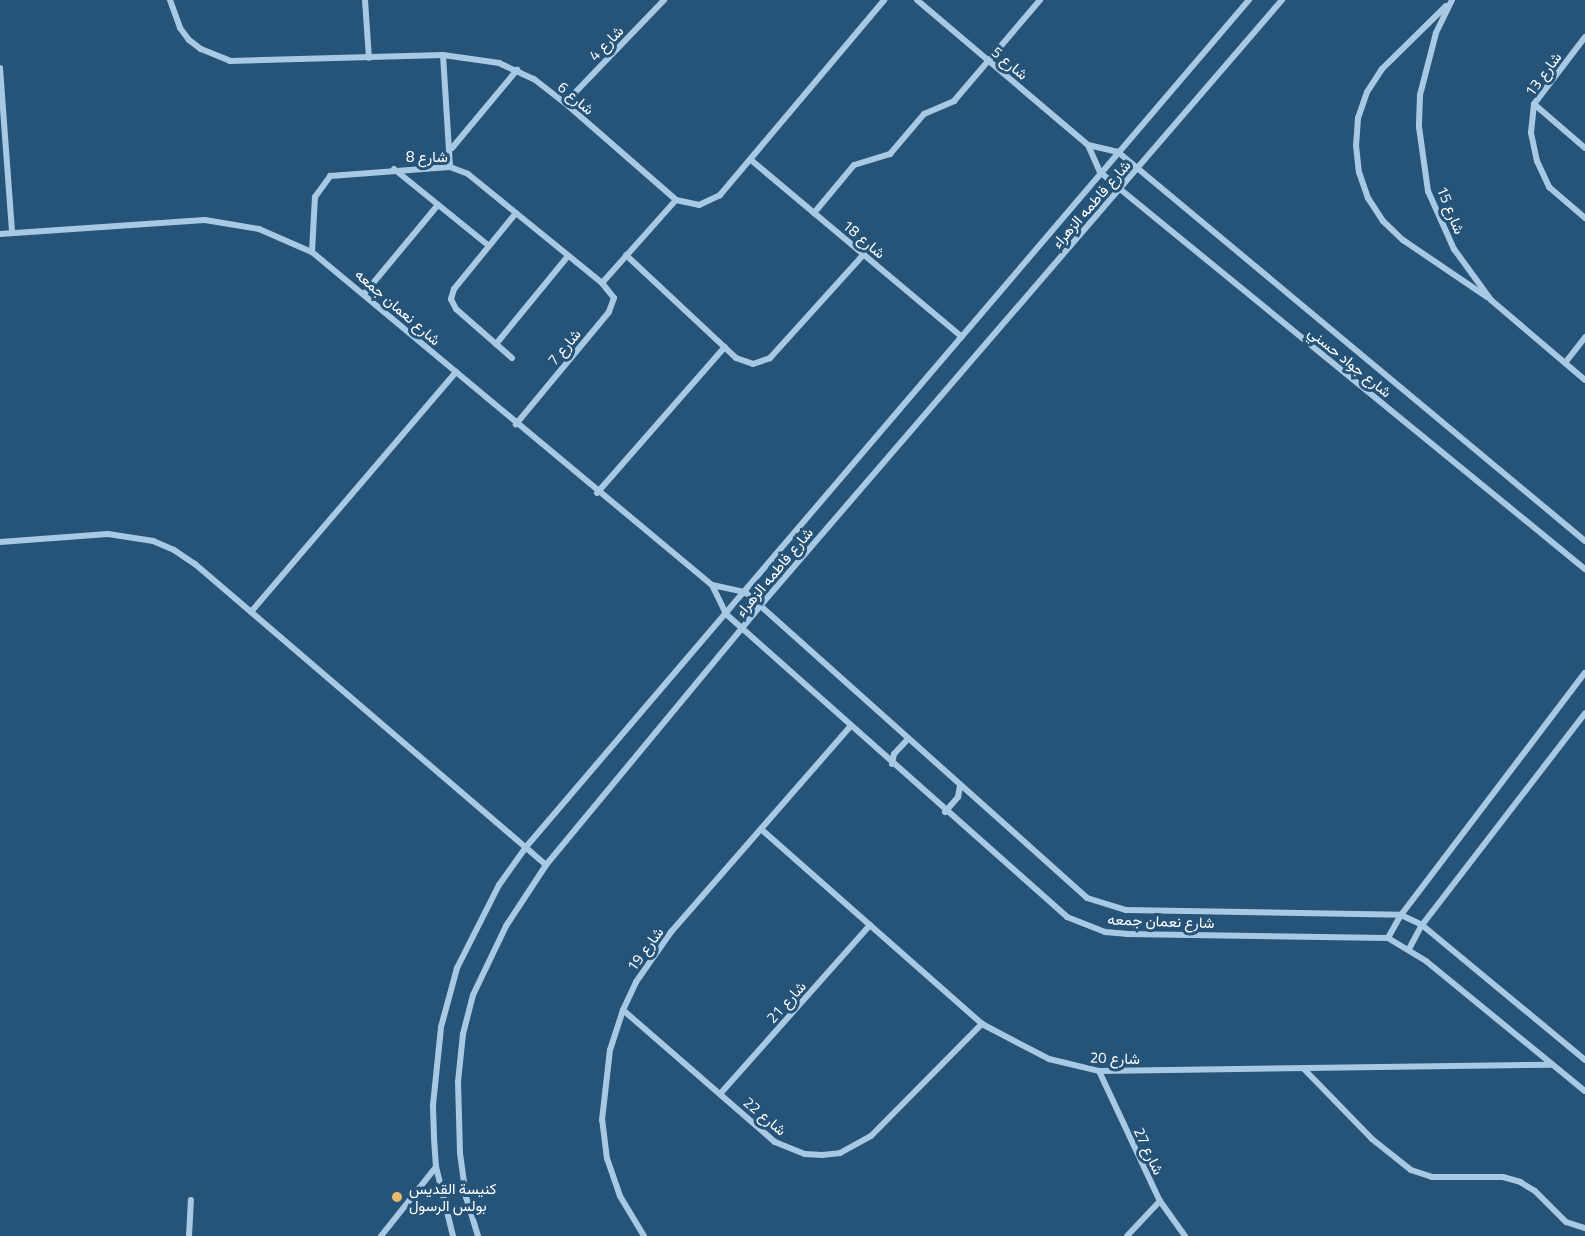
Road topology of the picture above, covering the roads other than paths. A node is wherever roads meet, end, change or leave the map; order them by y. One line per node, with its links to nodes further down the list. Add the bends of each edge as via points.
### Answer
1 (170, 0): 12 (street, شارع 6, via 189,40 215,57 242,62)
2 (365, 0): 12 (street)
3 (664, 0): 16 (street, شارع 4)
4 (884, 0): 22 (street)
5 (917, 0): 13 (street, شارع 5)
6 (1040, 0): 13 (street)
7 (1249, 0): 21 (street, شارع فاطمه الزهراء)
8 (1282, 0): 25 (street, شارع فاطمه الزهراء)
9 (1450, 2): 42 (street, شارع 15, via 1426,63 1419,127 1422,159 1439,221); 42 (street, via 1382,69 1367,92 1357,127 1359,172 1368,198 1383,221 1403,240)
10 (1585, 38): 17 (street, شارع 13)
11 (443, 55): 12 (street, شارع 6); 15 (street, شارع 6, via 481,58); 19 (street)
12 (369, 58)
13 (988, 60): 18 (street, شارع 5); 31 (street, via 954,101 924,114 890,154 854,165)
14 (0, 68): 33 (street)
15 (517, 70): 16 (street, شارع 6); 19 (street)
16 (565, 103): 28 (street, شارع 6)
17 (1534, 104): 20 (street); 32 (street, شارع 13, via 1531,133 1536,161 1549,187)
18 (1088, 145): 21 (street, شارع 5); 26 (street, شارع 5)
19 (452, 148): 23 (street)
20 (1585, 148)
21 (1118, 152): 25 (street, شارع جواد حسني); 26 (street, شارع فاطمه الزهراء)
22 (752, 160): 28 (street, via 710,202 699,205); 31 (street, شارع 18)
23 (450, 167): 24 (street, شارع 8); 30 (street, شارع 8, via 468,174)
24 (394, 169): 29 (street); 36 (street, شارع 8, via 338,173 323,182 315,197)
25 (1138, 169): 27 (street, شارع فاطمه الزهراء); 53 (street, شارع جواد حسني)
26 (1100, 172): 27 (street, شارع جواد حسني); 43 (street, شارع فاطمه الزهراء)
27 (1120, 189): 55 (street, شارع جواد حسني); 58 (street, شارع فاطمه الزهراء)
28 (676, 200): 37 (street)
29 (438, 205): 35 (street); 41 (street)
30 (516, 213): 35 (street); 39 (street, شارع 8)
31 (814, 213): 38 (street, شارع 18)
32 (1585, 218)
33 (12, 233): 34 (street, شارع نعمان جمعه); 36 (street, شارع نعمان جمعه, via 205,220 259,229)
34 (0, 234)
35 (489, 246): 45 (street, via 454,289 451,300)
36 (312, 252): 41 (street, شارع نعمان جمعه)
37 (626, 255): 40 (street); 46 (street)
38 (864, 255): 43 (street, شارع 18); 46 (street, via 770,358 744,363)
39 (568, 256): 40 (street, شارع 8); 45 (street)
40 (602, 283): 51 (street, شارع 7, via 614,298 609,312)
41 (364, 294): 49 (street, شارع نعمان جمعه)
42 (1491, 300): 48 (street, شارع 15)
43 (962, 337): 57 (street, شارع فاطمه الزهراء)
44 (1585, 337): 48 (street)
45 (496, 344): 47 (street)
46 (725, 347): 52 (street)
47 (512, 358)
48 (1565, 363): 50 (street, شارع 15)
49 (456, 372): 51 (street, شارع نعمان جمعه); 59 (street)
50 (1585, 380)
51 (516, 424): 52 (street, شارع نعمان جمعه)
52 (597, 493): 56 (street, شارع نعمان جمعه)
53 (1585, 541)
54 (0, 542): 59 (street, via 108,534 153,540 195,564)
55 (1585, 569)
56 (712, 585): 57 (street, شارع نعمان جمعه); 60 (street, شارع نعمان جمعه)
57 (745, 592): 58 (street, شارع نعمان جمعه); 60 (street, شارع فاطمه الزهراء)
58 (760, 606): 61 (street, شارع فاطمه الزهراء); 65 (street, شارع نعمان جمعه)
59 (251, 612): 70 (street)
60 (726, 614): 61 (street, شارع نعمان جمعه); 70 (street, شارع فاطمه الزهراء)
61 (742, 628): 64 (street, شارع نعمان جمعه); 71 (street, شارع فاطمه الزهراء)
62 (1585, 673): 72 (street)
63 (1585, 713): 74 (street)
64 (850, 727): 66 (street, شارع نعمان جمعه); 69 (street, شارع 19)
65 (908, 739): 66 (street, via 894,754); 67 (street, شارع نعمان جمعه)
66 (892, 764): 68 (street, شارع نعمان جمعه)
67 (960, 786): 68 (street, via 958,797); 72 (street, شارع نعمان جمعه, via 1070,886 1106,907)
68 (945, 812): 75 (street, شارع نعمان جمعه, via 1050,905 1067,917 1105,932)
69 (761, 829): 73 (street, شارع 20); 77 (street, شارع 19, via 652,956)
70 (526, 847): 71 (street); 85 (street, شارع فاطمه الزهراء, via 476,926 449,995 435,1071)
71 (546, 865): 92 (street, شارع فاطمه الزهراء, via 488,960 463,1034 458,1082 460,1153 466,1197)
72 (1401, 915): 74 (street, شارع نعمان جمعه); 75 (street)
73 (870, 925): 78 (street, شارع 20); 84 (street, شارع 21)
74 (1422, 925): 76 (street); 79 (street, شارع نعمان جمعه)
75 (1388, 938): 76 (street, شارع نعمان جمعه)
76 (1409, 949): 80 (street, شارع نعمان جمعه)
77 (623, 1010): 84 (street, شارع 22); 93 (street, شارع 19, via 610,1050 602,1120 607,1159 620,1196)
78 (982, 1024): 82 (street, شارع 20, via 1041,1056); 84 (street, شارع 22, via 871,1136 840,1153 805,1154 788,1150)
79 (1585, 1060)
80 (1552, 1065): 81 (street, شارع 20); 83 (street, شارع نعمان جمعه)
81 (1304, 1069): 82 (street, شارع 20); 88 (street, via 1372,1139 1412,1170 1432,1177 1503,1177 1520,1182 1535,1191 1566,1222)
82 (1099, 1071): 87 (street, شارع 27)
83 (1585, 1091)
84 (720, 1094)
85 (436, 1167): 90 (street); 91 (street, شارع فاطمه الزهراء)
86 (191, 1200): 89 (street)
87 (1160, 1201): 94 (street); 95 (street, شارع 27)
88 (1585, 1227)
89 (189, 1236)
90 (381, 1236)
91 (453, 1236)
92 (478, 1236)
93 (644, 1236)
94 (1127, 1236)
95 (1185, 1236)

